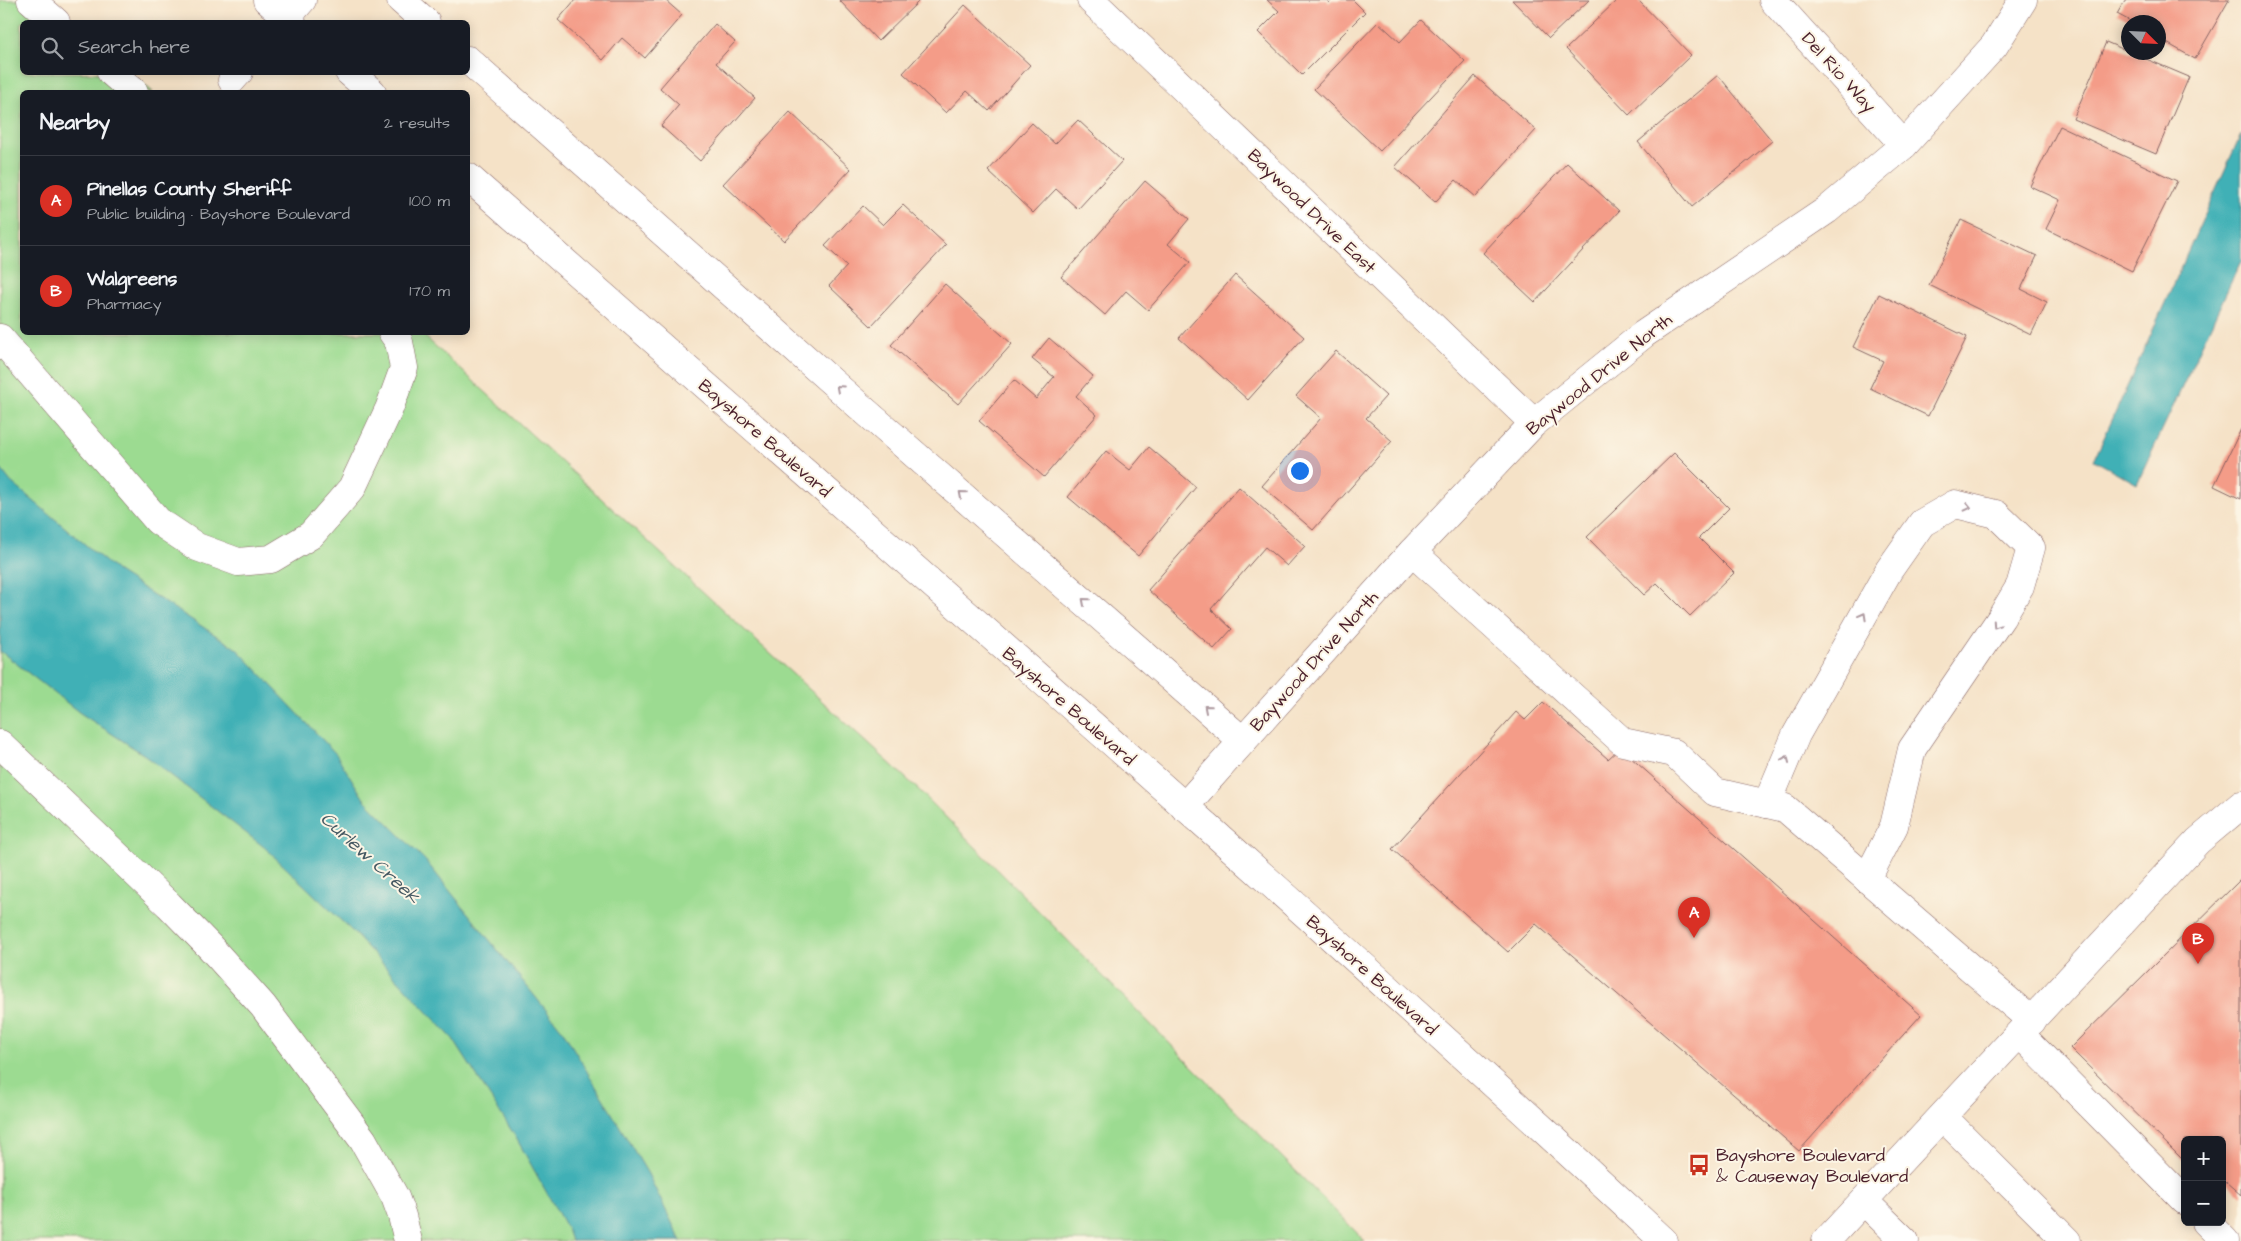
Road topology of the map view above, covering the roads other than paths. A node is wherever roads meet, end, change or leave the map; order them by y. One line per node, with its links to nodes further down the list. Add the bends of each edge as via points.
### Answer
1 (31, 0): 6 (street)
2 (402, 0): 7 (street)
3 (1091, 0): 17 (street, Baywood Drive East)
4 (1773, 0): 13 (street, Del Rio Way)
5 (2024, 0): 13 (street, Baywood Drive North, via 1994,46)
6 (54, 20)
7 (424, 20)
8 (470, 62): 19 (street, one-way to 8)
9 (114, 75): 11 (street)
10 (352, 75): 12 (street)
11 (132, 90)
12 (370, 90)
13 (1904, 144): 17 (street, Baywood Drive North, via 1827,210 1644,334)
14 (470, 179): 23 (street, Bayshore Boulevard)
15 (394, 335): 16 (street, via 399,342 404,368 390,409 352,488 312,535 272,559 238,562 197,547 158,521)
16 (0, 338)
17 (1534, 423): 18 (street, Baywood Drive North)
18 (1412, 552): 19 (street, Baywood Drive North); 21 (street, via 1623,742 1674,753 1715,792)
19 (1243, 740): 23 (street, Baywood Drive North)
20 (0, 744): 31 (street, via 169,905 263,1006 364,1140 394,1197)
21 (1767, 804): 24 (street, via 1785,808); 24 (street, one-way to 24, via 1796,735 1889,570 1922,523 1955,504 1996,514 2031,548 2020,586 1912,749 1894,826)
22 (2241, 805): 25 (street, via 2198,841)
23 (1184, 807): 32 (street, Bayshore Boulevard)
24 (1867, 879): 25 (street)
25 (2026, 1027): 26 (street); 27 (street)
26 (1943, 1117): 28 (street); 35 (street)
27 (2181, 1197)
28 (1864, 1201): 33 (street); 34 (street)
29 (2210, 1226): 36 (street)
30 (2241, 1230): 37 (street)
31 (408, 1241)
32 (1664, 1241)
33 (1826, 1241)
34 (1905, 1241)
35 (2068, 1241)
36 (2225, 1241)
37 (2230, 1241)

